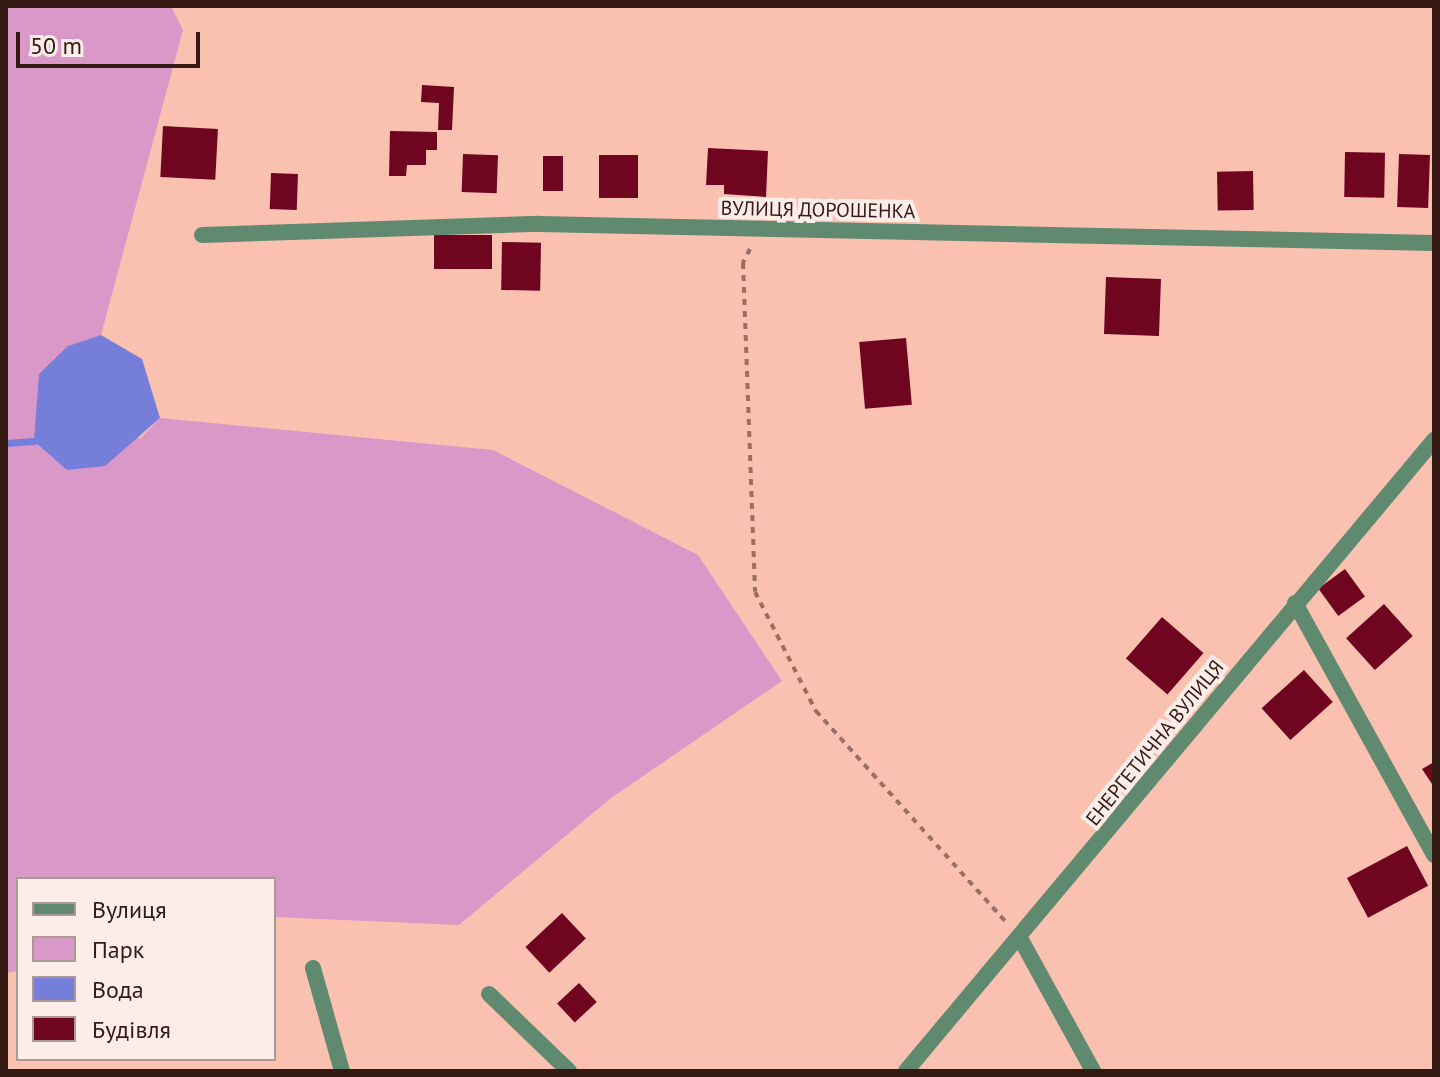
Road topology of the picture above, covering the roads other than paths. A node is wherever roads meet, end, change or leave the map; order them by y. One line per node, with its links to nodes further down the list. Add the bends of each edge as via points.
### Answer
1 (202, 235): 2 (street, ВУЛИЦЯ ДОРОШЕНКА, via 539,224)
2 (1434, 243)
3 (1434, 440): 4 (street, ЕНЕРГЕТИЧНА ВУЛИЦЯ)
4 (1295, 603): 5 (street); 6 (street, ЕНЕРГЕТИЧНА ВУЛИЦЯ)
5 (1434, 855)
6 (1020, 938): 11 (street, ЕНЕРГЕТИЧНА ВУЛИЦЯ); 12 (street)
7 (313, 968): 9 (street)
8 (489, 994): 10 (street)
9 (342, 1071)
10 (569, 1071)
11 (906, 1071)
12 (1093, 1071)

